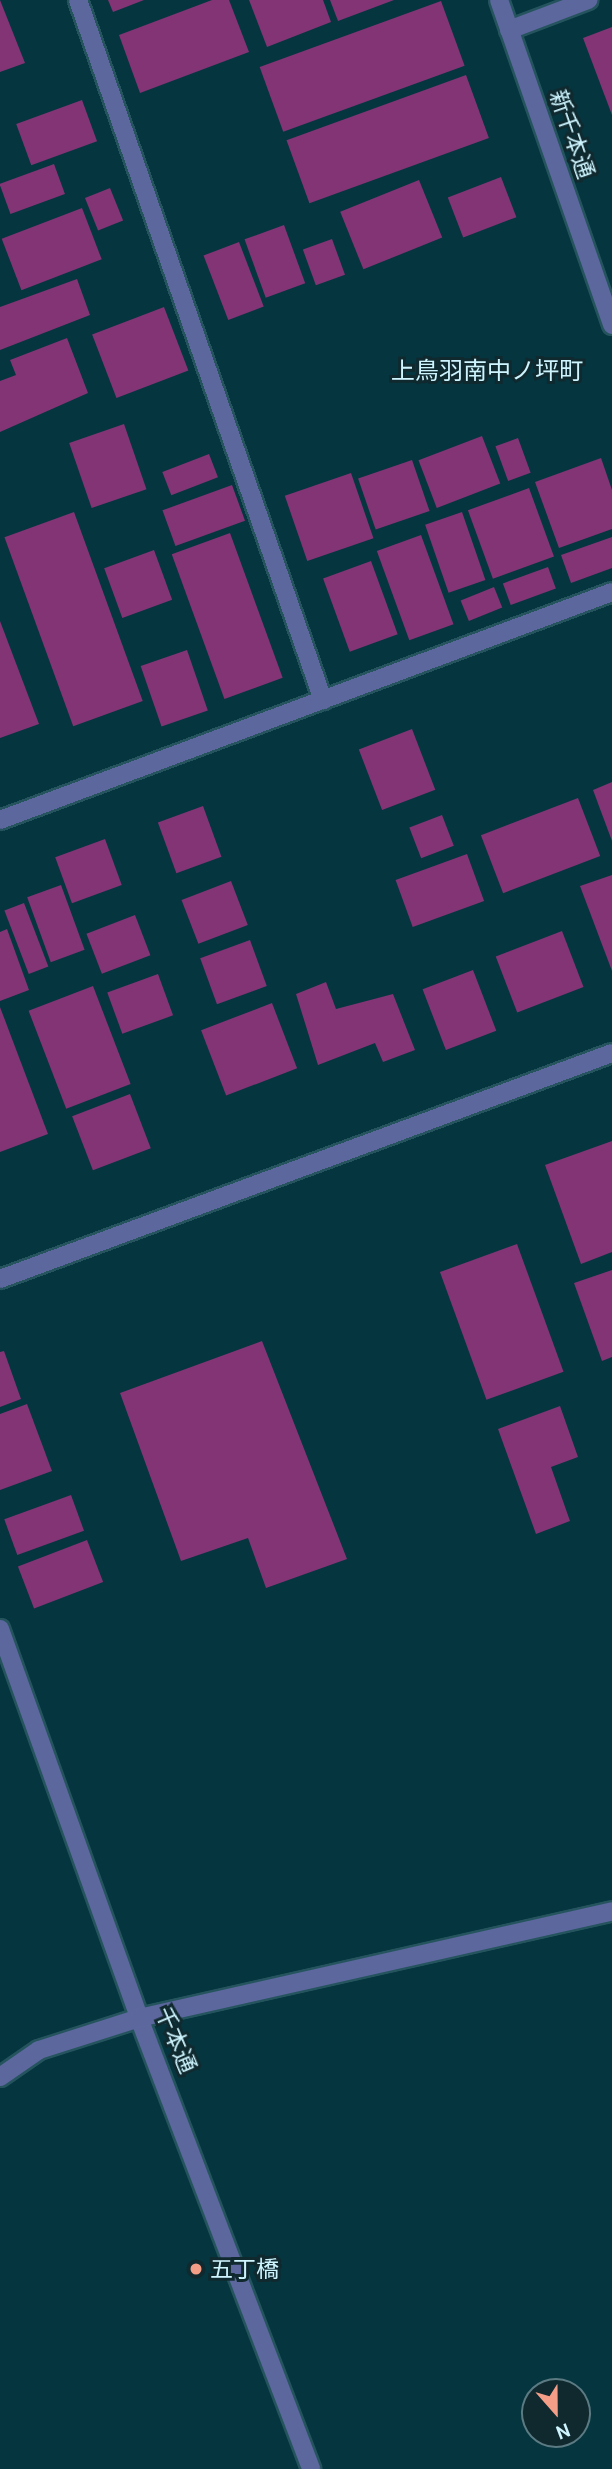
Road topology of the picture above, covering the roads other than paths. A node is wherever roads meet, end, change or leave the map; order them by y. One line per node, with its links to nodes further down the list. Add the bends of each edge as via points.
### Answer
1 (78, 0): 7 (street)
2 (499, 0): 4 (street, 新千本通)
3 (588, 0): 4 (street)
4 (509, 30): 5 (street, 新千本通)
5 (612, 325)
6 (612, 592): 7 (street)
7 (323, 700): 8 (street)
8 (0, 820)
9 (612, 1053): 10 (street)
10 (0, 1279)
11 (0, 1629): 13 (street, 千本通)
12 (612, 1911): 13 (street)
13 (139, 2018): 14 (street, via 39,2050); 15 (street, 千本通)
14 (0, 2077)
15 (311, 2469)

